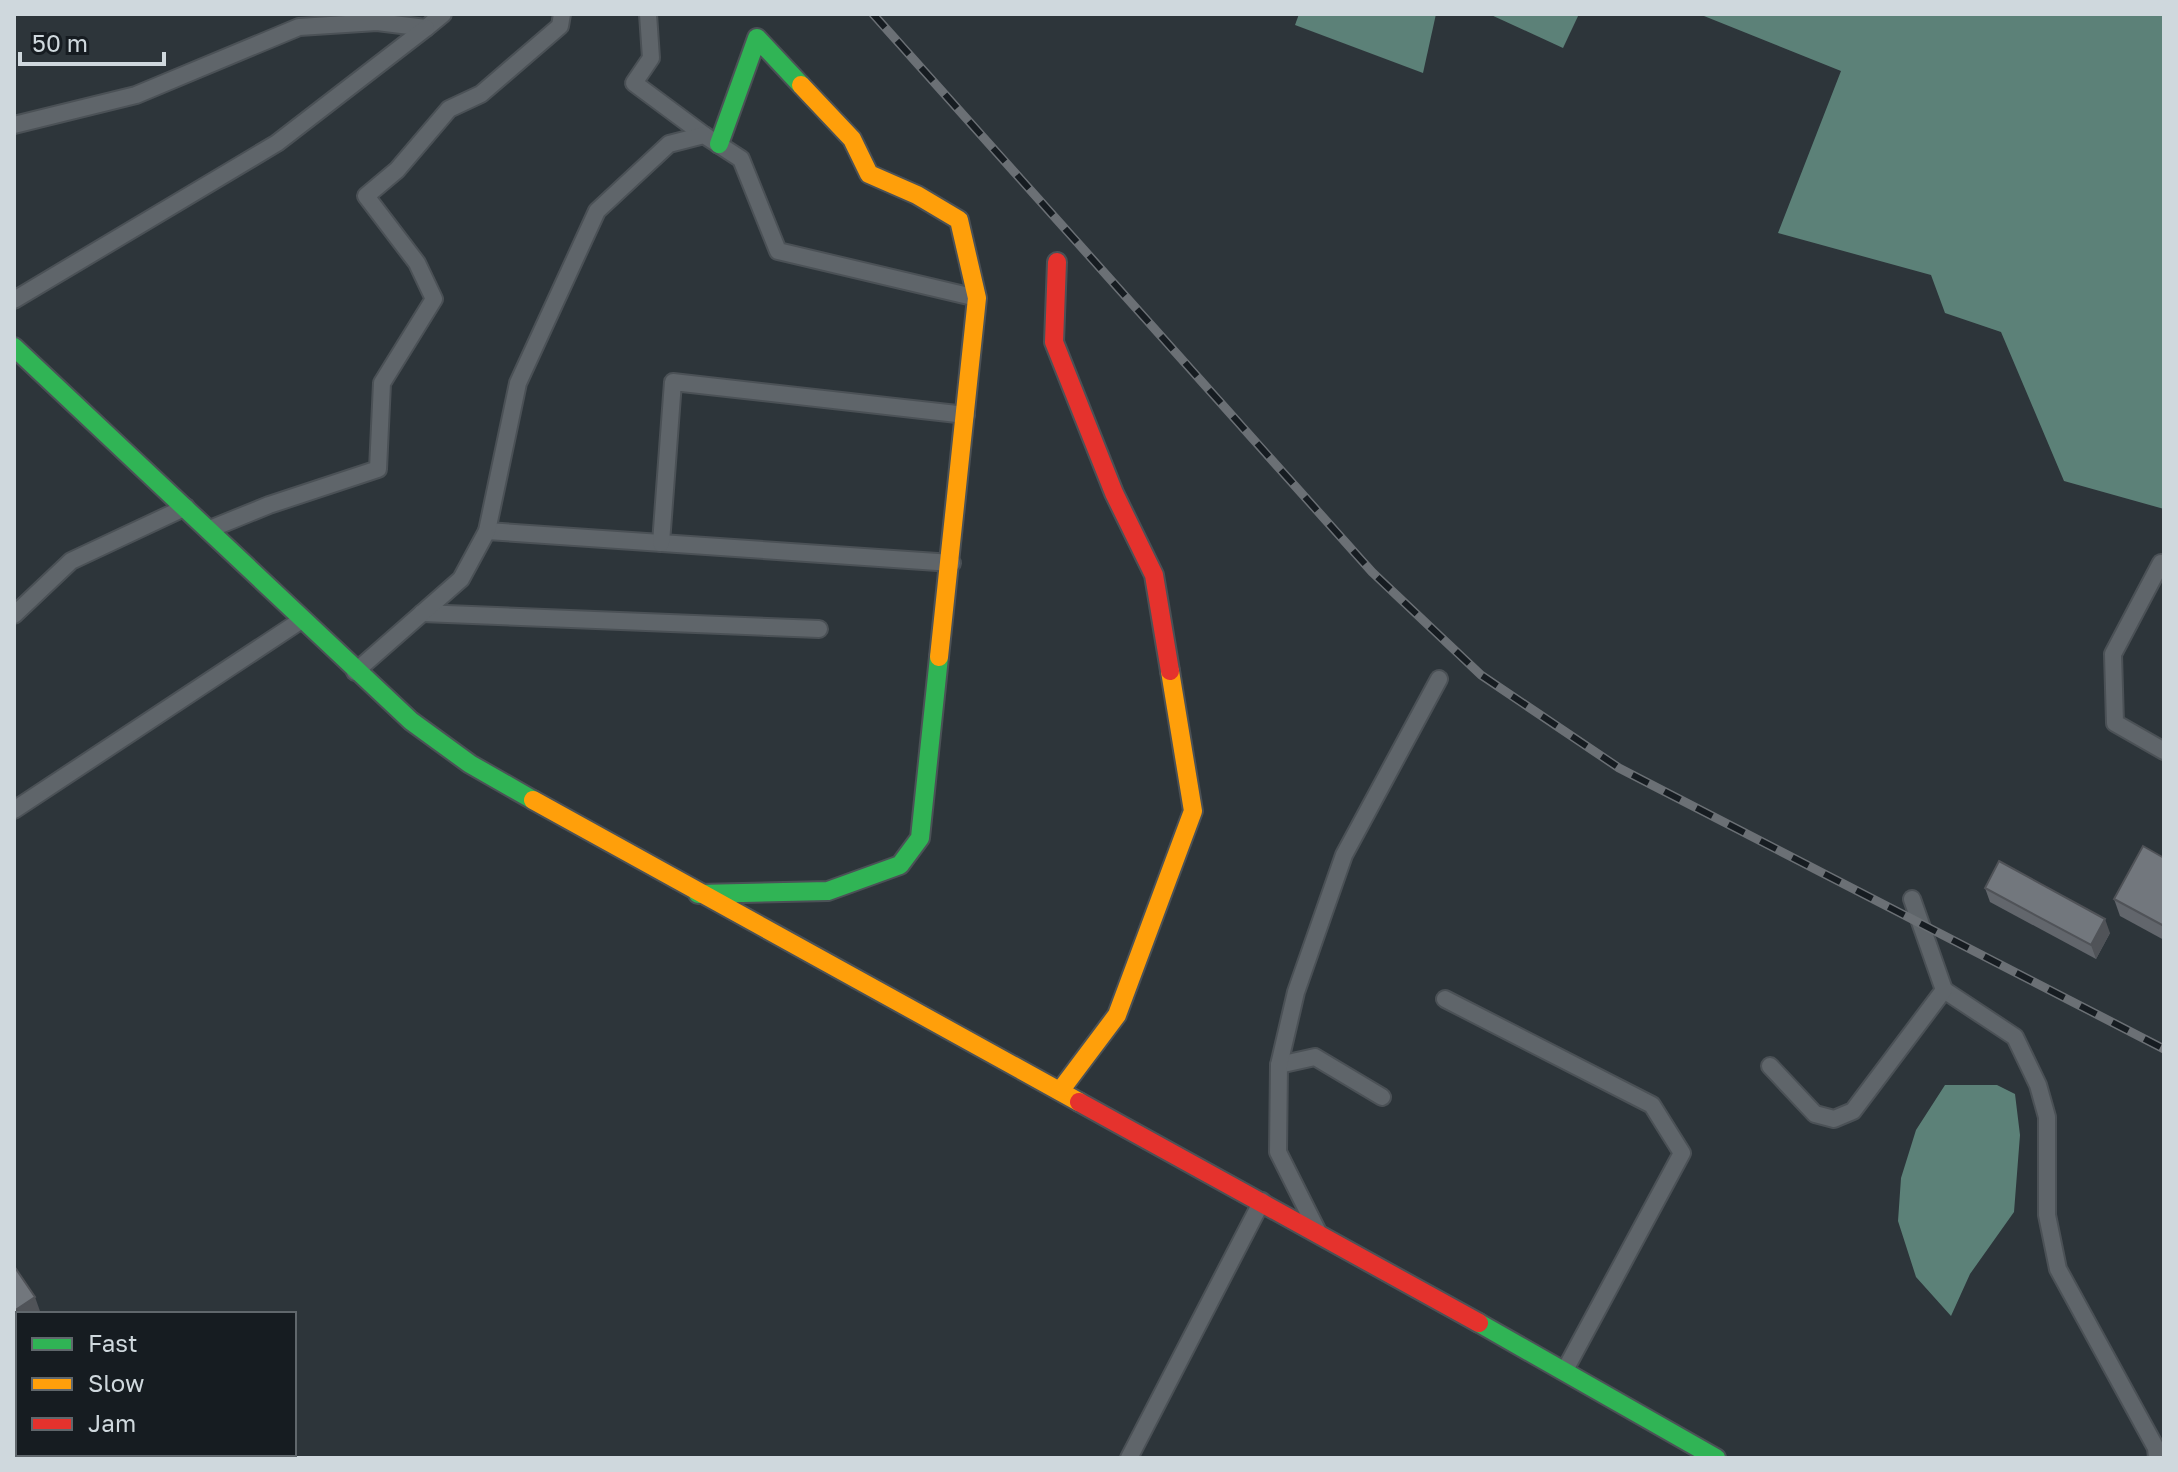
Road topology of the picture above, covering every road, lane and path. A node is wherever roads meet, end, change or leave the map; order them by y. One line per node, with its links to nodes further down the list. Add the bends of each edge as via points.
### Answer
1 (443, 14): 5 (street)
2 (562, 14): 14 (street, via 560,26 481,94 449,109 397,170 366,196 417,263 434,299 382,383 378,469)
3 (648, 14): 7 (street, via 651,58 634,83)
4 (377, 18): 5 (street); 6 (street, via 299,27 136,95)
5 (426, 28): 10 (street, via 277,143)
6 (14, 125)
7 (711, 139): 9 (street, via 741,159 778,251); 9 (street, via 757,38 852,139 869,174 959,220); 15 (street, via 669,144 597,211 518,383)
8 (1057, 262): 33 (street, via 1054,342 1114,493 1154,575 1193,811 1117,1015)
9 (977, 298): 12 (street)
10 (14, 300)
11 (14, 347): 13 (street)
12 (966, 415): 16 (street, via 673,382); 17 (street)
13 (186, 507): 14 (street); 20 (street, via 71,561)
14 (210, 529): 21 (street)
15 (487, 531): 16 (street); 19 (street, via 461,579)
16 (661, 543): 17 (street)
17 (952, 563): 27 (street, via 920,838 900,865 828,891)
18 (2161, 563): 25 (street, via 2113,654 2115,723)
19 (422, 613): 22 (street); 23 (street)
20 (14, 615)
21 (300, 621): 23 (street); 26 (street)
22 (819, 629)
23 (355, 672): 27 (street, via 470,764)
24 (1439, 679): 31 (street, via 1344,855 1296,992)
25 (2164, 751)
26 (14, 810)
27 (698, 894): 33 (street)
28 (1912, 899): 29 (street)
29 (1944, 990): 32 (street, via 1853,1111 1834,1119 1815,1114); 40 (street, via 2015,1037 2038,1085 2047,1117 2047,1215 2058,1269)
30 (1445, 999): 37 (street, via 1652,1105 1682,1153)
31 (1279, 1065): 34 (street, via 1315,1057); 36 (street, via 1278,1152)
32 (1770, 1066)
33 (1060, 1091): 35 (street)
34 (1382, 1097)
35 (1262, 1201): 36 (street); 38 (street)
36 (1317, 1231): 37 (street)
37 (1565, 1370): 39 (street)
38 (1129, 1458)
39 (1715, 1458)
40 (2157, 1458)

